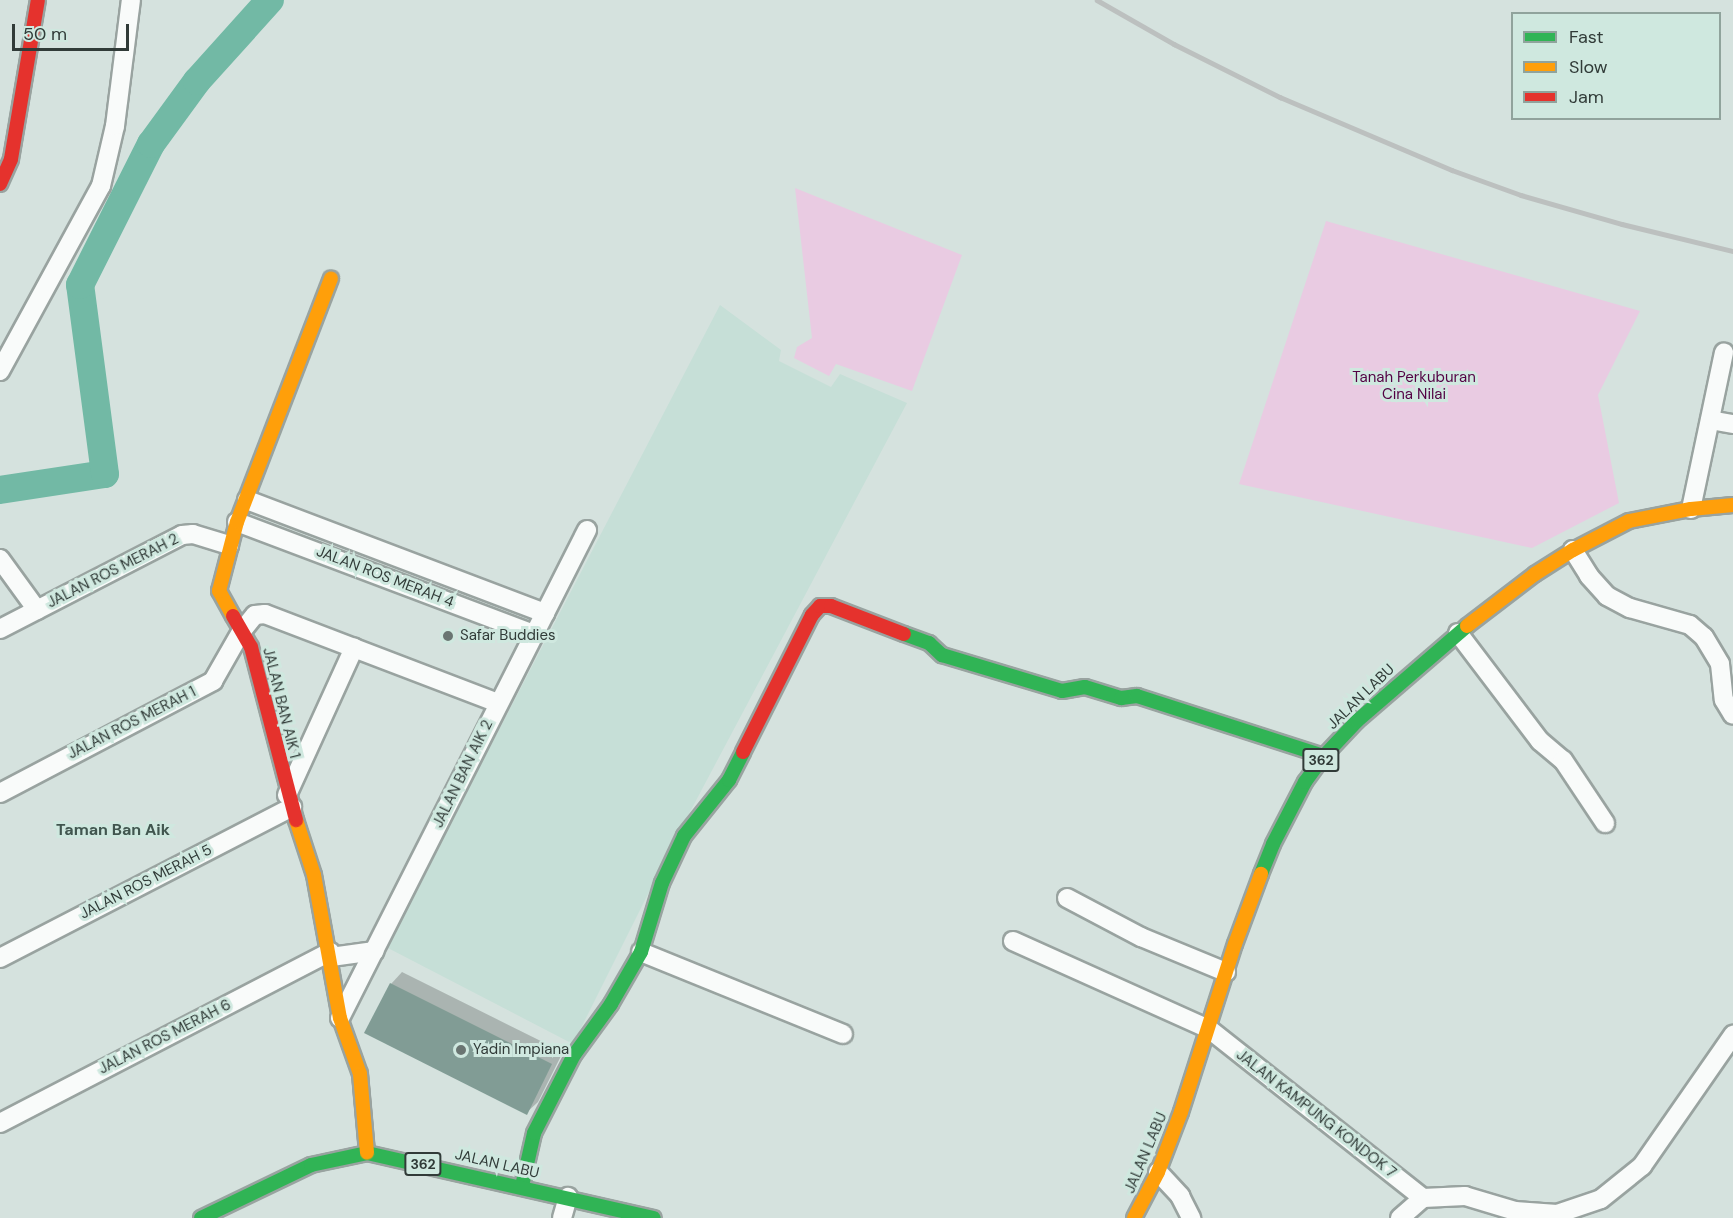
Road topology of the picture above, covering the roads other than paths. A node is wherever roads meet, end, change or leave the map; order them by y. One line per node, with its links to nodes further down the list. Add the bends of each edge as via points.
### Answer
1 (38, 0): 3 (street, via 11,159)
2 (131, 0): 6 (street, via 114,126 101,186)
3 (0, 184)
4 (331, 278): 9 (street, JALAN BAN AIK 1)
5 (1724, 352): 7 (street)
6 (0, 371)
7 (1710, 420): 8 (street); 11 (street)
8 (1733, 424)
9 (247, 501): 12 (street, JALAN BAN AIK 1); 18 (street)
10 (1733, 505): 11 (street, JALAN LABU / 362)
11 (1691, 509): 15 (street, JALAN LABU / 362, via 1629,521)
12 (237, 522): 14 (street, JALAN BAN AIK 1); 22 (street, JALAN ROS MERAH 4)
13 (587, 530): 18 (street, JALAN BAN AIK 2)
14 (229, 545): 17 (street, JALAN ROS MERAH 2, via 193,534 182,535); 20 (street, JALAN BAN AIK 1, via 219,591)
15 (1573, 550): 21 (street, JALAN LABU / 362); 25 (street, via 1607,596 1630,608 1690,625 1704,637 1720,664 1724,700)
16 (0, 559): 17 (street)
17 (37, 610): 19 (street, JALAN ROS MERAH 2)
18 (545, 613): 22 (street, JALAN BAN AIK 2)
19 (0, 629)
20 (241, 632): 23 (street, via 255,615 265,614); 27 (street, JALAN ROS MERAH 1, via 213,681); 28 (street, JALAN BAN AIK 1, via 251,647)
21 (1458, 633): 26 (street, JALAN LABU / 362, via 1365,714); 29 (street, via 1540,741 1563,760)
22 (533, 634): 24 (street, JALAN BAN AIK 2)
23 (354, 648): 24 (street); 28 (street)
24 (498, 703): 32 (street, JALAN BAN AIK 2)
25 (1733, 715)
26 (1324, 756): 33 (street, via 1137,696 1121,698 1085,687 1062,691 942,655 929,643 831,606 820,606 729,780 684,836 662,883); 36 (street, JALAN LABU / 362, via 1305,782 1273,844)
27 (0, 793)
28 (290, 801): 34 (street, JALAN BAN AIK 1, via 314,875); 35 (street, JALAN ROS MERAH 5)
29 (1605, 823)
30 (1066, 898): 36 (street, via 1141,937)
31 (1013, 941): 38 (street, JALAN KAMPUNG KONDOK 7)
32 (375, 951): 34 (street, JALAN ROS MERAH 6); 37 (street, JALAN BAN AIK 2)
33 (641, 951): 39 (street); 44 (street, via 611,1004 574,1055 534,1133)
34 (330, 954): 37 (street, JALAN BAN AIK 1); 41 (street, JALAN ROS MERAH 6)
35 (0, 958)
36 (1226, 972): 38 (street, JALAN LABU / 362)
37 (340, 1018): 42 (street, JALAN BAN AIK 1, via 360,1074)
38 (1209, 1029): 43 (street, JALAN LABU / 362); 46 (street, JALAN KAMPUNG KONDOK 7)
39 (843, 1034)
40 (1733, 1035): 46 (street, via 1642,1166 1601,1199 1557,1214 1515,1210 1465,1196)
41 (0, 1123)
42 (367, 1153): 44 (street, JALAN LABU / 362); 47 (street, JALAN LABU / 362, via 311,1165)
43 (1158, 1172): 51 (street, JALAN LABU / 362); 52 (street, via 1180,1196)
44 (522, 1186): 45 (street, JALAN LABU / 362)
45 (568, 1197): 49 (street); 50 (street, JALAN LABU / 362)
46 (1423, 1198): 53 (street)
47 (221, 1213): 48 (street, JALAN LABU / 362)
48 (201, 1218)
49 (562, 1218)
50 (654, 1218)
51 (1134, 1218)
52 (1191, 1218)
53 (1400, 1218)

